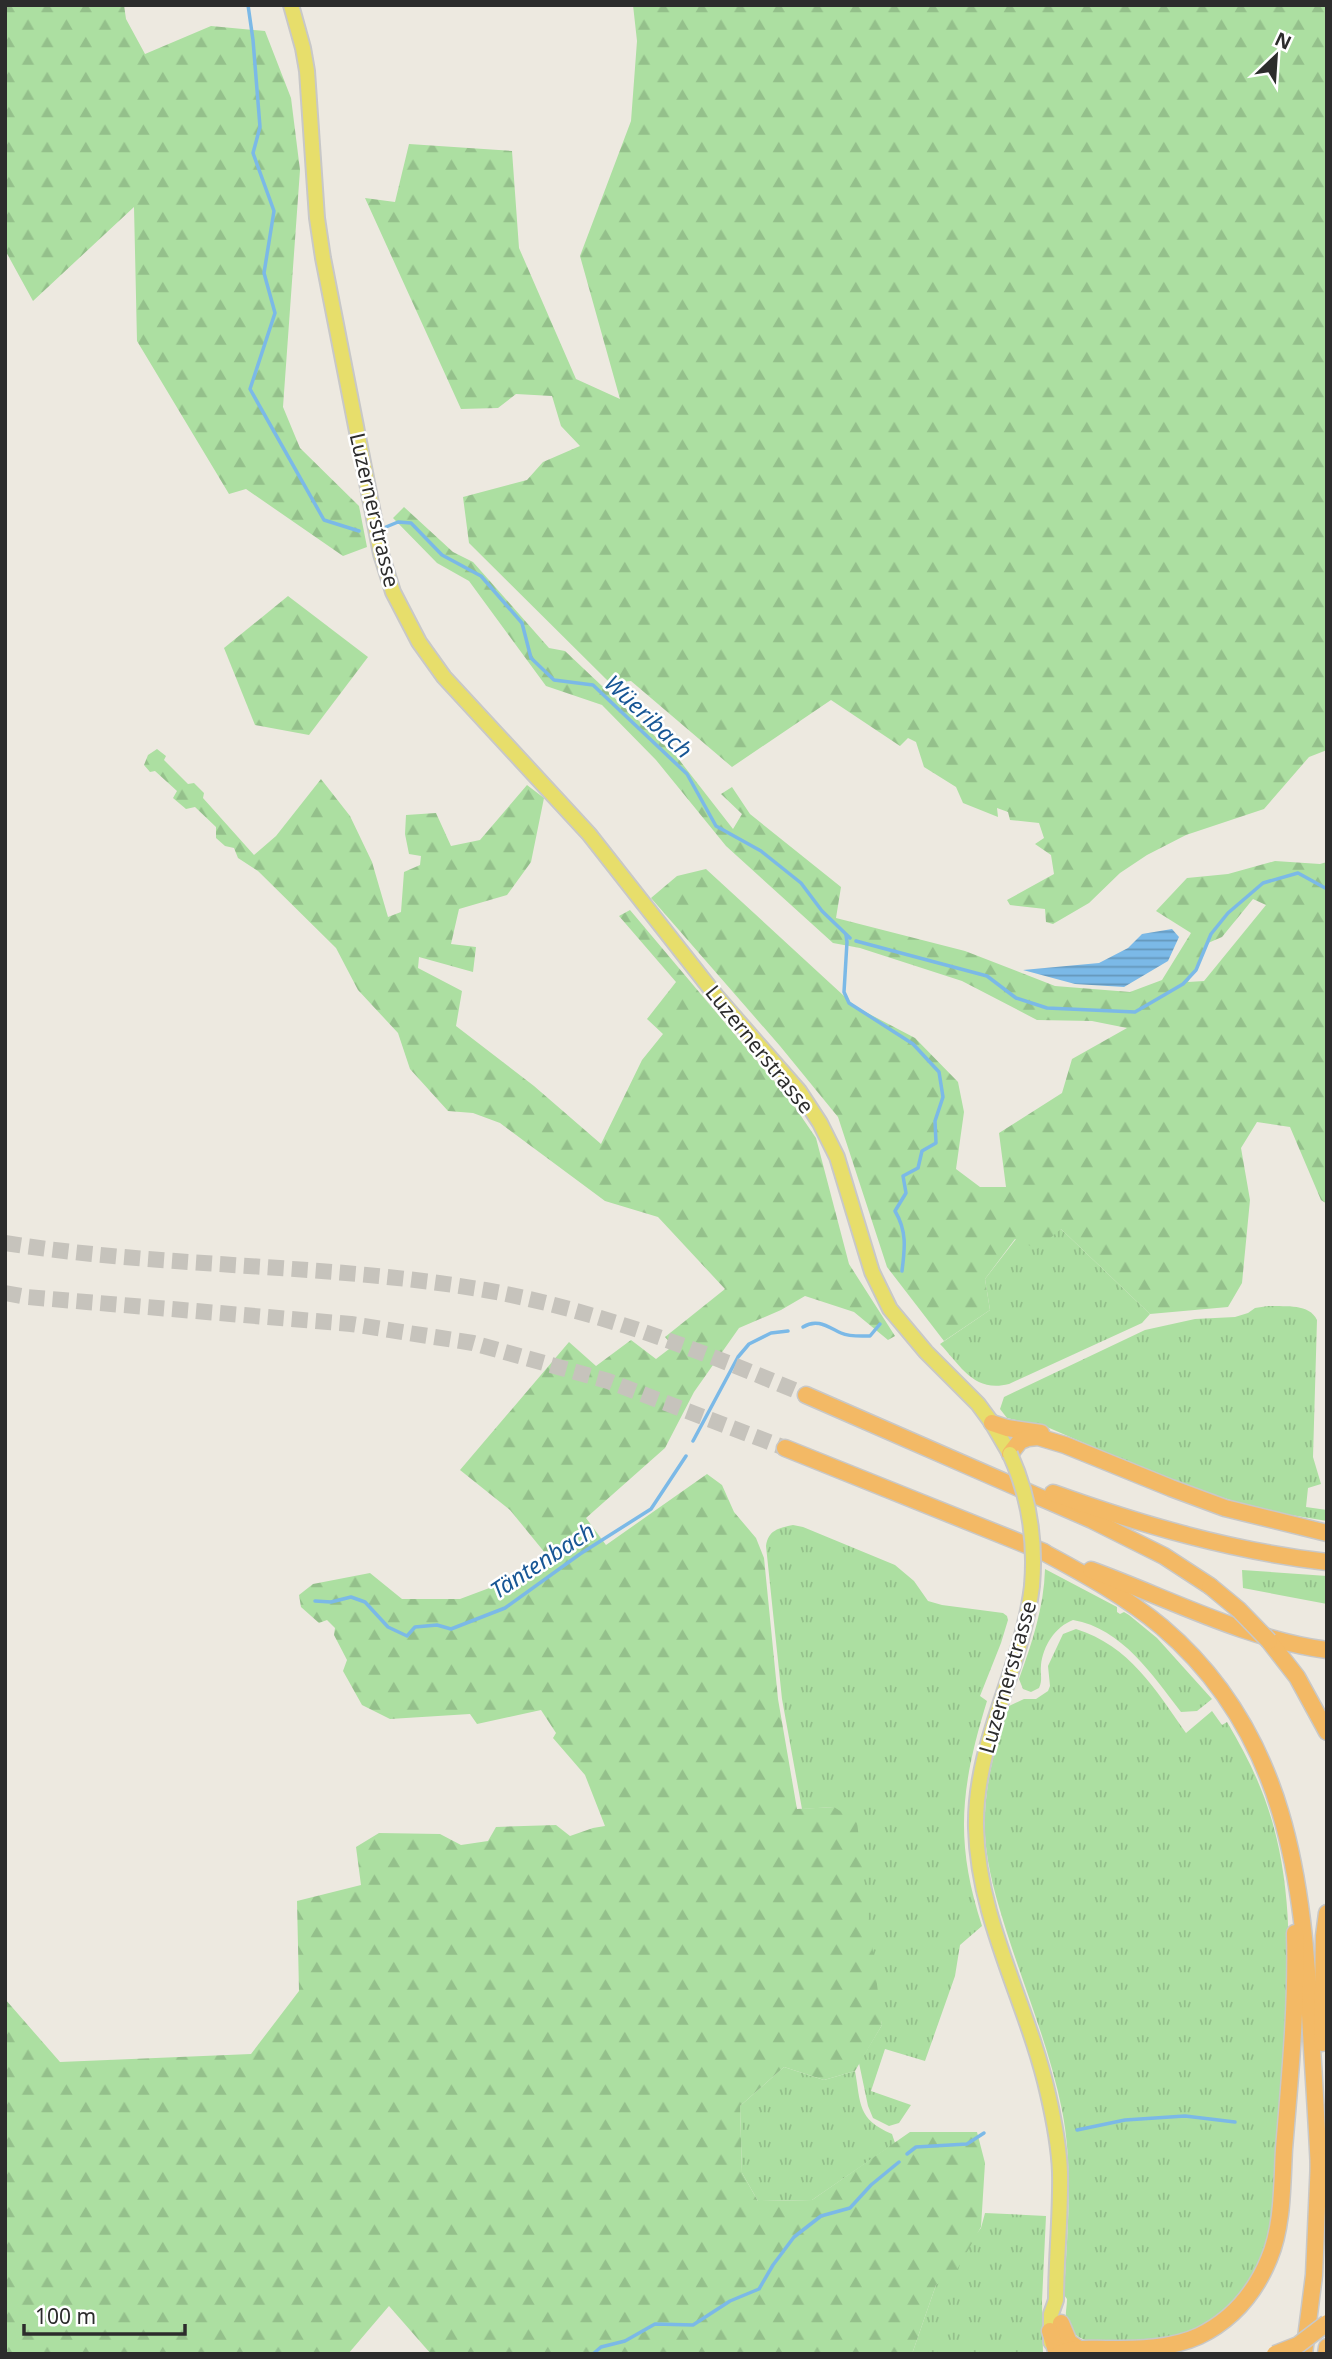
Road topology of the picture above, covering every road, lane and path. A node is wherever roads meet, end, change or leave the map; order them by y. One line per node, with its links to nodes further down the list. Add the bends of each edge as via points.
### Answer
1 (291, 5): 3 (main road, Luzernerstrasse, via 307,71 323,258 381,554 393,592 444,677 589,834 717,997 799,1091 837,1157 872,1272 890,1309)
2 (806, 1395): 6 (highway)
3 (992, 1423): 4 (highway, via 1043,1433); 7 (main road, Luzernerstrasse)
4 (1065, 1446): 7 (highway, via 1028,1438); 8 (highway, via 1225,1508)
5 (785, 1448): 9 (highway)
6 (932, 1449): 10 (highway, via 1142,1524 1237,1548); 12 (highway, bridge, via 1128,1537 1210,1586 1269,1641 1306,1692)
7 (1010, 1454): 17 (main road, Luzernerstrasse, bridge, via 1030,1515 1032,1586 1021,1639 980,1773 976,1828 982,1884 1038,2059 1056,2134 1060,2198 1056,2300 1051,2314)
8 (1327, 1533)
9 (1045, 1553): 11 (highway, via 1219,1620); 13 (highway, via 1140,1609 1180,1643 1210,1678 1261,1758)
10 (1327, 1562)
11 (1327, 1650)
12 (1327, 1732)
13 (1291, 1846): 15 (highway, via 1307,1953); 19 (highway, via 1295,2013 1280,2213 1270,2257 1245,2301 1223,2322 1197,2337 1164,2346)
14 (1327, 1913): 15 (highway)
15 (1319, 2171): 22 (highway, via 1314,2275)
16 (1327, 2323): 21 (highway, bridge, via 1298,2345)
17 (1055, 2327): 19 (highway); 20 (highway)
18 (1327, 2347): 23 (highway)
19 (1079, 2349): 20 (highway)
20 (1058, 2353)
21 (1275, 2354)
22 (1304, 2354)
23 (1326, 2354)

